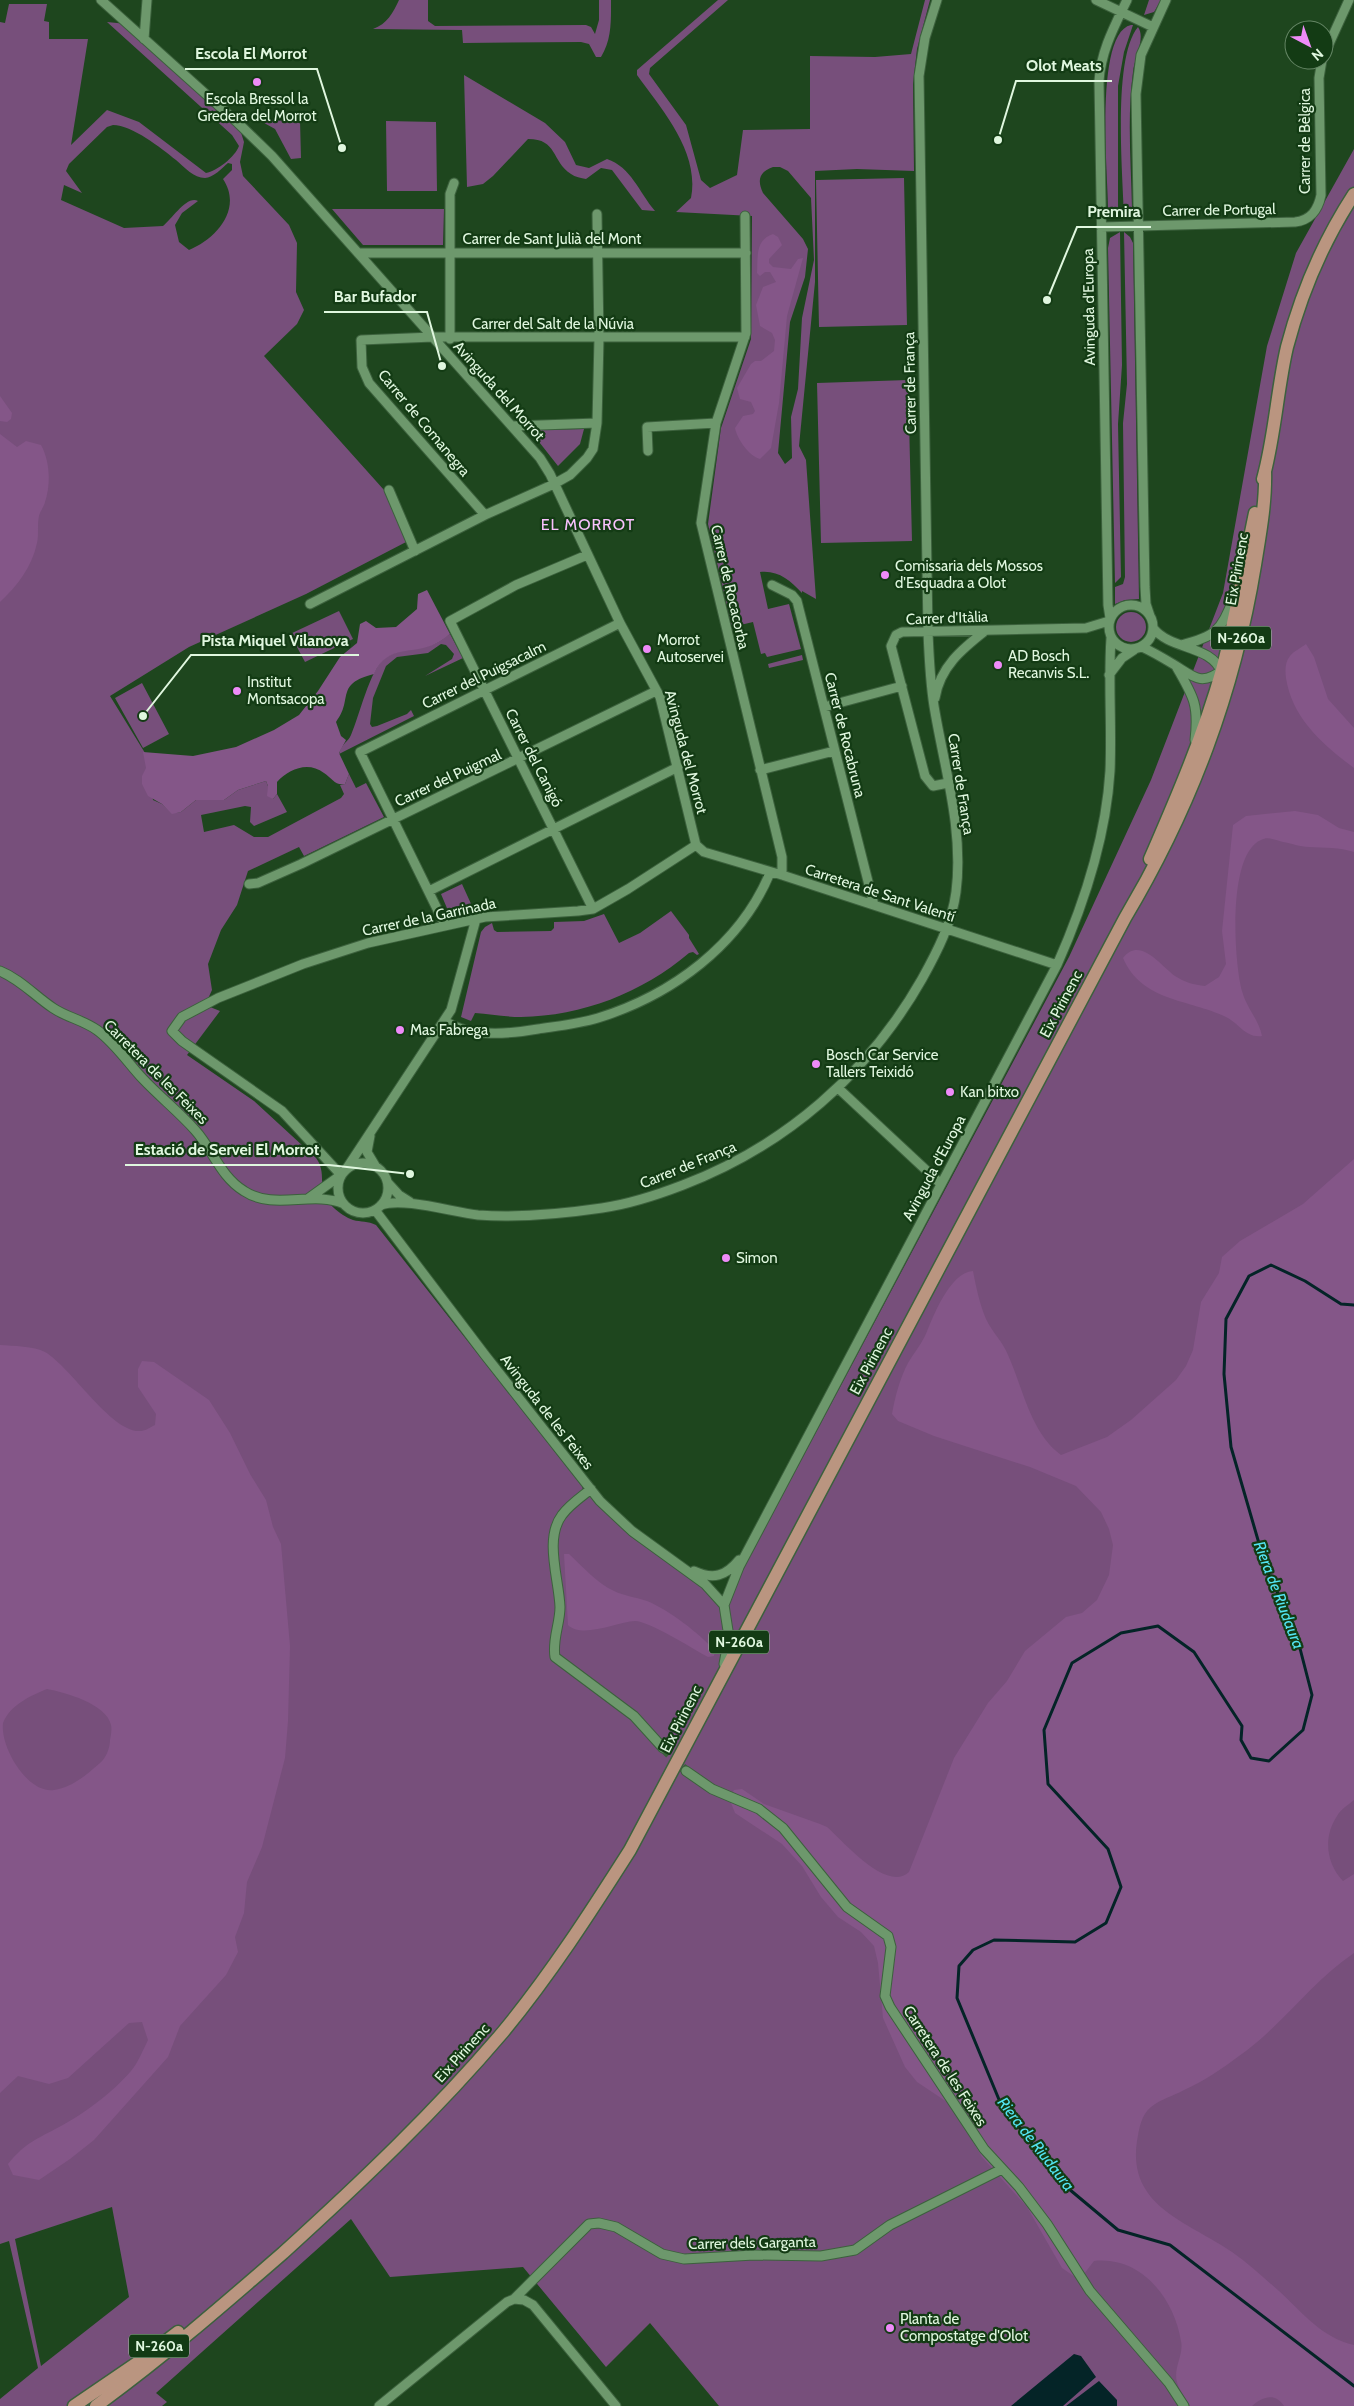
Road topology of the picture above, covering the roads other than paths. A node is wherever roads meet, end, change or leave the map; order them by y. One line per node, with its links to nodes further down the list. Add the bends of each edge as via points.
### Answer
1 (102, 0): 11 (street, Avinguda del Morrot)
2 (147, 0): 11 (street)
3 (937, 0): 49 (street, Carrer de França, via 925,38 919,84)
4 (1096, 0): 8 (street)
5 (1127, 0): 8 (street, Avinguda d'Europa)
6 (1166, 0): 9 (street)
7 (1349, 0): 10 (street)
8 (1121, 12): 9 (street); 19 (street, Avinguda d'Europa, via 1100,67)
9 (1153, 27): 18 (street, via 1141,55 1136,94)
10 (1334, 33)
11 (144, 39): 21 (street, Avinguda del Morrot, via 238,122)
12 (1320, 70): 17 (street, Carrer de Bèlgica, via 1321,194 1317,208)
13 (454, 183): 20 (street, via 450,194)
14 (1354, 194): 33 (main road, Eix Pirinenc / N-260a, via 1328,240 1299,308 1287,347)
15 (597, 214): 22 (street)
16 (745, 216): 23 (street, Carrer de Rocacorba)
17 (1308, 218): 18 (street, Carrer de Portugal, via 1295,222)
18 (1139, 226): 19 (street, Carrer de Portugal); 43 (street, via 1145,587)
19 (1101, 227): 44 (street, Avinguda d'Europa)
20 (450, 252): 21 (street, Carrer de Sant Julià del Mont); 22 (street, Carrer de Sant Julià del Mont); 27 (street)
21 (358, 253): 25 (street, Avinguda del Morrot)
22 (598, 253): 23 (street, Carrer de Sant Julià del Mont); 26 (street)
23 (746, 253): 24 (street, Carrer de Rocacorba)
24 (746, 337): 26 (street, Carrer del Salt de la Núvia); 30 (street, Carrer de Rocacorba)
25 (433, 338): 27 (street, Carrer del Salt de la Núvia); 28 (street, Carrer del Salt de la Núvia); 31 (street, Avinguda del Morrot)
26 (599, 338): 27 (street, Carrer del Salt de la Núvia); 29 (street)
27 (450, 339)
28 (361, 340): 36 (street, Carrer de Comanegra, via 361,358 369,383)
29 (597, 423): 31 (street); 34 (street, via 593,449 587,458 575,471)
30 (716, 423): 32 (street, via 647,427); 65 (street, Carrer de Rocacorba, via 701,514 702,530)
31 (513, 426): 34 (street, Avinguda del Morrot, via 540,458)
32 (648, 451)
33 (1265, 471): 37 (main road, Eix Pirinenc / N-260a, via 1266,489); 40 (main road, Eix Pirinenc / N-260a)
34 (554, 484): 36 (street); 39 (street, Avinguda del Morrot)
35 (389, 490): 38 (street)
36 (485, 515): 38 (street)
37 (1258, 548): 54 (street, via 1251,561 1228,664); 67 (main road, Eix Pirinenc / N-260a, via 1234,667 1220,714)
38 (415, 551): 42 (street)
39 (587, 554): 45 (street, Avinguda del Morrot); 57 (street, Carrer del Canigó, via 516,585 450,621)
40 (1243, 573): 51 (street, via 1226,620 1220,627 1200,641); 54 (main road, Eix Pirinenc / N-260a)
41 (772, 585): 60 (street, Carrer de Rocabruna, via 792,595 796,601)
42 (310, 604)
43 (1150, 616): 44 (street, via 1138,606 1130,605 1115,611); 47 (street)
44 (1110, 620): 46 (street, Carrer d'Itàlia); 50 (street)
45 (620, 623): 57 (street, Carrer del Puigsacalm); 58 (street, Avinguda del Morrot)
46 (1086, 628): 48 (street, Carrer d'Itàlia); 50 (street, Carrer d'Itàlia)
47 (1154, 628): 51 (street, via 1159,635); 52 (street, via 1148,642)
48 (986, 630): 49 (street, Carrer d'Itàlia); 59 (street, via 948,665)
49 (928, 632): 56 (street, Carrer d'Itàlia, via 902,632 892,640); 59 (street, Carrer de França)
50 (1110, 636): 52 (street, via 1121,648); 55 (street, Avinguda d'Europa)
51 (1181, 645): 54 (street, via 1212,658)
52 (1138, 648): 53 (street); 55 (street, via 1122,658)
53 (1176, 666): 54 (street, via 1193,678 1204,680); 62 (street, via 1194,698 1198,713)
54 (1222, 671): 62 (main road, Eix Pirinenc / N-260a); 67 (street, via 1223,681 1186,790)
55 (1109, 675): 81 (street, Avinguda d'Europa, via 1110,771 1102,833 1083,900)
56 (902, 686): 60 (street); 66 (street, Carrer d'Itàlia, via 926,780 933,786)
57 (484, 690): 63 (street, Carrer del Canigó); 68 (street, Carrer del Puigsacalm, via 360,752)
58 (656, 691): 63 (street, Carrer del Puigmal); 64 (street, Avinguda del Morrot)
59 (934, 706): 66 (street, Carrer de França)
60 (824, 707): 61 (street, Carrer de Rocabruna)
61 (834, 751): 65 (street); 75 (street, Carrer de Rocabruna)
62 (1193, 755): 77 (main road, Eix Pirinenc / N-260a)
63 (519, 759): 68 (street, Carrer del Puigmal); 69 (street, Carrer del Canigó)
64 (678, 767): 69 (street); 70 (street, Avinguda del Morrot)
65 (760, 770): 72 (street, Carrer de Rocacorba, via 782,857)
66 (948, 783): 80 (street, Carrer de França, via 956,836 957,879)
67 (1187, 798): 77 (main road, Eix Pirinenc / N-260a, via 1154,868)
68 (394, 818): 73 (street, Carrer del Puigmal, via 301,864); 74 (street)
69 (554, 828): 74 (street); 76 (street, Carrer del Canigó)
70 (696, 845): 71 (street, Carretera de Sant Valentí, via 704,852); 76 (street, Carrer de la Garrinada)
71 (770, 873): 72 (street, Carretera de Sant Valentí); 83 (street, via 753,907 711,956 700,966 630,1006 582,1022 516,1033 475,1031 454,1027)
72 (782, 875): 75 (street, Carretera de Sant Valentí)
73 (249, 884)
74 (429, 891): 79 (street)
75 (874, 905): 80 (street, Carretera de Sant Valentí)
76 (593, 909): 78 (street, Carrer de la Garrinada)
77 (1125, 918): 98 (main road, Eix Pirinenc / N-260a)
78 (476, 919): 79 (street, Carrer de la Garrinada); 83 (street, via 457,996)
79 (445, 925): 87 (street, Carrer de la Garrinada, via 343,950 303,964 218,998 182,1017 172,1030 182,1041 282,1111)
80 (946, 930): 81 (street, Carretera de Sant Valentí); 84 (street, Carrer de França, via 926,972 899,1016)
81 (1057, 965): 89 (street, Avinguda d'Europa)
82 (0, 971): 90 (street, Carretera de les Feixes, via 54,1009 83,1021 107,1038 143,1080 194,1128 222,1170 243,1190 264,1199)
83 (445, 1021): 85 (street)
84 (838, 1088): 89 (street); 92 (street, Carrer de França, via 756,1151 688,1183 637,1201 606,1208 524,1216 479,1215)
85 (373, 1128): 86 (street, via 368,1152); 87 (street)
86 (376, 1167): 87 (street, via 357,1164); 88 (street)
87 (343, 1173): 90 (street); 91 (street, via 338,1190)
88 (388, 1183): 92 (street, Carrer de França, via 399,1195); 93 (street, via 387,1195)
89 (941, 1184): 95 (street, Avinguda d'Europa)
90 (309, 1198): 91 (street, Carretera de les Feixes)
91 (344, 1204): 93 (street, via 356,1212 369,1212)
92 (420, 1206): 93 (street, Carrer de França, via 397,1202)
93 (378, 1207): 94 (street, Avinguda de les Feixes)
94 (591, 1489): 96 (street, Avinguda de les Feixes, via 632,1531); 99 (street, via 558,1520 554,1547 560,1609 555,1657 634,1716)
95 (752, 1542): 96 (street, Avinguda d'Europa, via 725,1574 709,1577); 97 (street, Avinguda d'Europa)
96 (682, 1566): 97 (street, Avinguda de les Feixes)
97 (724, 1605): 98 (street, Avinguda d'Europa, via 728,1648)
98 (717, 1684): 102 (main road, Eix Pirinenc / N-260a, via 630,1850 531,1997 413,2131)
99 (663, 1748)
100 (686, 1771): 101 (street, Carretera de les Feixes, via 712,1789 759,1809 783,1828 846,1907 888,1936 891,1947 885,1996 963,2119)
101 (1002, 2169): 103 (street, Carrer dels Garganta, via 890,2225 855,2250 821,2256 684,2259 662,2254 616,2227 589,2224); 110 (street, Carretera de les Feixes, via 1047,2224 1090,2291 1169,2383)
102 (244, 2287): 104 (main road, Eix Pirinenc / N-260a); 105 (main road, N-260a)
103 (514, 2300): 108 (street, Carrer dels Garganta, via 507,2302); 109 (street, via 524,2300 533,2305)
104 (152, 2363): 106 (main road, Eix Pirinenc / N-260a); 107 (main road, N-260a)
105 (74, 2406)
106 (96, 2406)
107 (110, 2406)
108 (379, 2406)
109 (616, 2406)
110 (1184, 2406)

